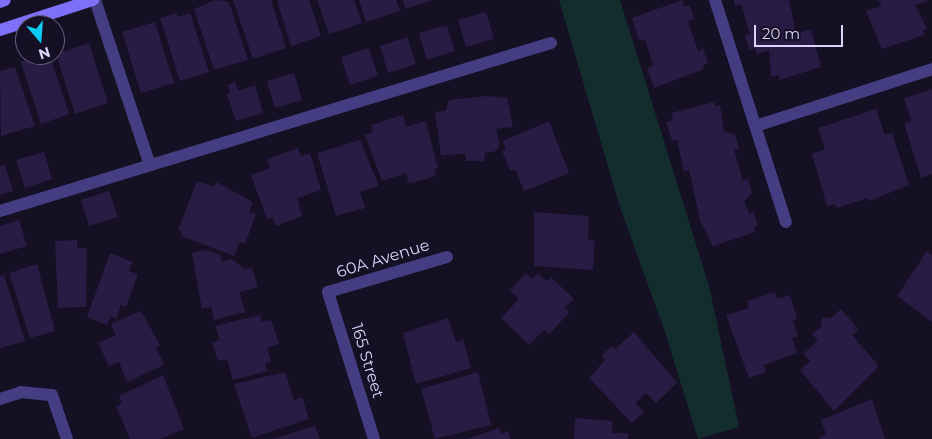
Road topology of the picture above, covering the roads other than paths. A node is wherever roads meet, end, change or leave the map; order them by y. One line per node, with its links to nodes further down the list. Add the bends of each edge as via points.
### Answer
1 (5, 0): 4 (street)
2 (94, 0): 5 (street); 9 (street)
3 (715, 0): 8 (street)
4 (0, 2)
5 (0, 30)
6 (550, 43): 9 (street)
7 (932, 69): 8 (street)
8 (756, 126): 11 (street)
9 (150, 165): 10 (street)
10 (0, 211)
11 (786, 222)
12 (447, 257): 13 (street, 60A Avenue)
13 (328, 292): 16 (street, 165 Street)
14 (0, 399): 15 (street, via 20,392 52,395)
15 (67, 439)
16 (374, 439)

